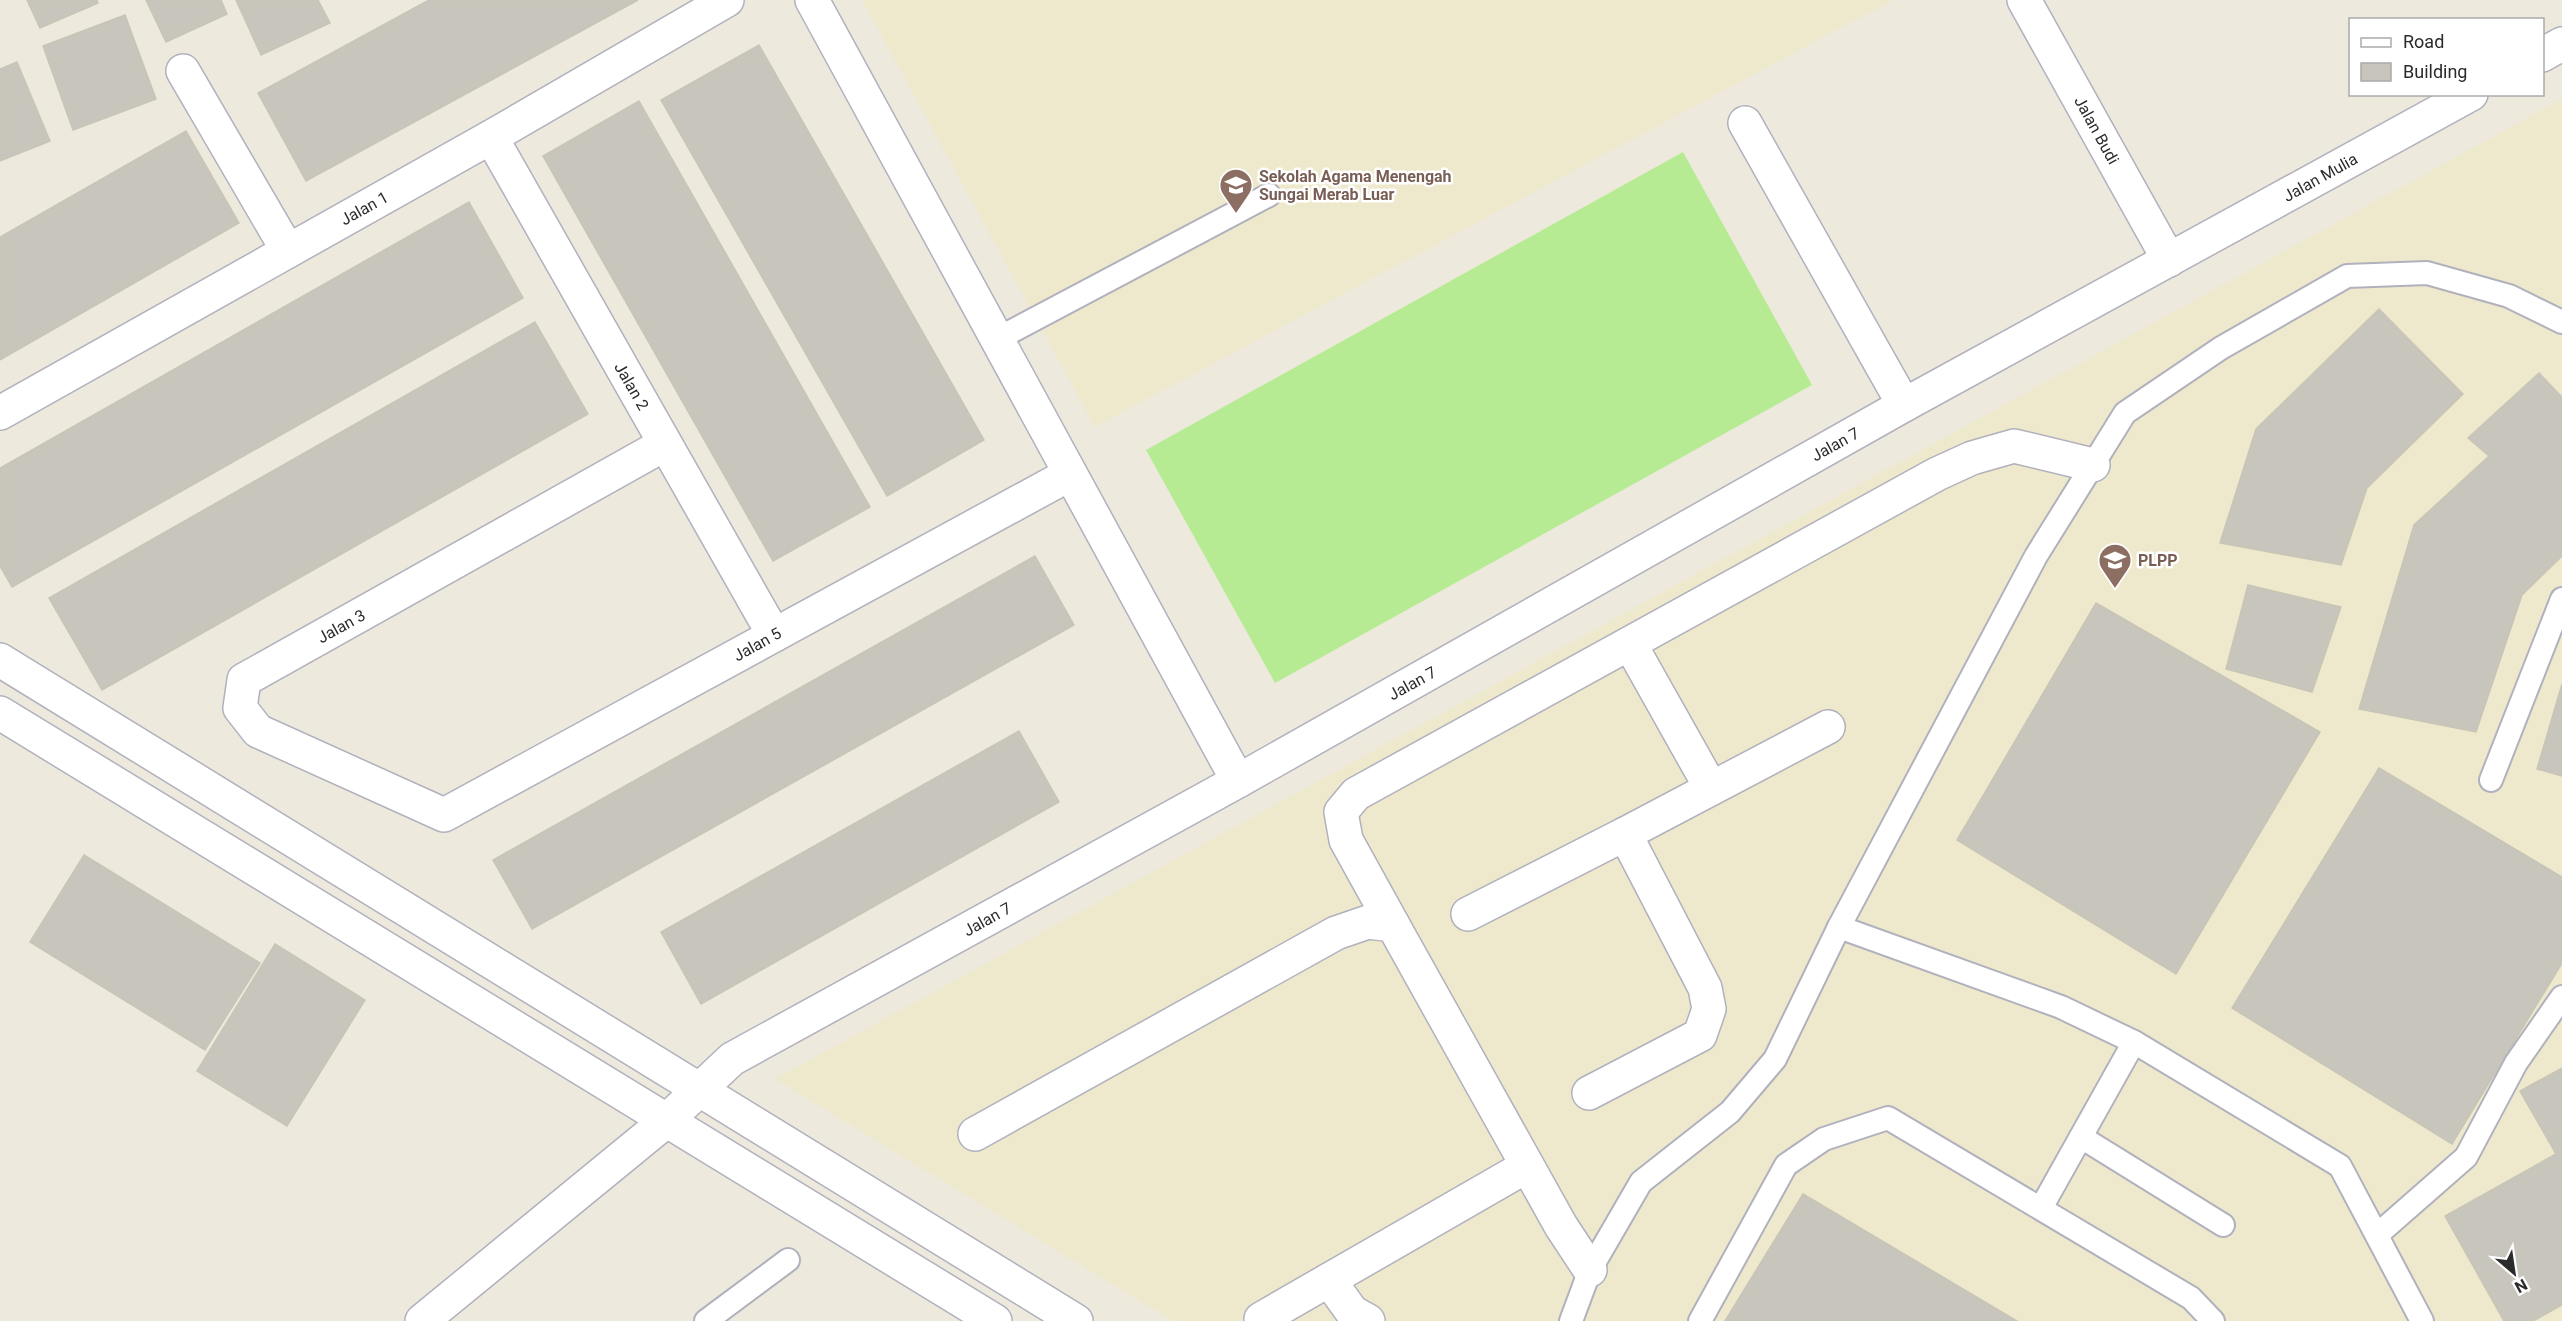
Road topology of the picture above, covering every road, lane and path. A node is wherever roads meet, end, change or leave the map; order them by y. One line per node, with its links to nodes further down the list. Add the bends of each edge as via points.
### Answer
1 (727, 0): 9 (street, Jalan 1)
2 (812, 0): 14 (street)
3 (2032, 2): 12 (street, Jalan Budi)
4 (2562, 44): 5 (street)
5 (2544, 54)
6 (183, 71): 11 (street)
7 (2466, 96): 12 (street, Jalan Mulia)
8 (1745, 123): 15 (street)
9 (490, 137): 11 (street, Jalan 1); 17 (street, Jalan 2)
10 (1269, 195): 14 (lane)
11 (288, 251): 16 (street, Jalan 1)
12 (2169, 260): 15 (street, Jalan 7)
13 (2562, 322): 18 (lane, via 2509,296 2427,273 2347,276 2220,348 2125,413)
14 (997, 339): 19 (street)
15 (1904, 405): 27 (street, Jalan 7)
16 (0, 413)
17 (665, 444): 21 (street, Jalan 2); 29 (street, Jalan 3, via 244,680 240,708 258,731)
18 (2093, 465): 22 (street, via 2014,446 1972,458); 33 (lane, via 2036,556)
19 (1070, 474): 21 (street, Jalan 5); 27 (street)
20 (2562, 599): 26 (lane)
21 (774, 635): 29 (street, Jalan 5)
22 (1630, 644): 28 (street); 32 (street, via 1356,794 1341,812 1346,840)
23 (0, 660): 36 (street)
24 (0, 714): 38 (street)
25 (1828, 727): 28 (street)
26 (2491, 780)
27 (1238, 781): 36 (street, Jalan 7, via 732,1059)
28 (1711, 788): 30 (street)
29 (444, 815)
30 (1625, 834): 31 (street); 37 (street, via 1705,988 1708,1009 1700,1035)
31 (1468, 914)
32 (1393, 925): 39 (street, via 1368,922 1336,933); 41 (street)
33 (1839, 927): 35 (lane, via 2061,1006); 46 (lane, via 1775,1059 1730,1112 1641,1182)
34 (2562, 997): 44 (lane, via 2516,1063 2466,1157)
35 (2134, 1041): 40 (lane); 44 (lane, via 2340,1166)
36 (699, 1089): 38 (street, Jalan 7); 52 (street)
37 (1589, 1093)
38 (666, 1120): 49 (street); 50 (street, Jalan 7)
39 (975, 1134)
40 (2080, 1137): 42 (lane); 43 (lane)
41 (1527, 1166): 46 (street); 47 (street)
42 (2041, 1208): 55 (lane, via 1888,1118 1824,1139 1786,1165); 56 (lane, via 2191,1298)
43 (2223, 1225)
44 (2377, 1235): 57 (lane)
45 (788, 1260): 51 (lane)
46 (1590, 1270): 54 (lane)
47 (1329, 1280): 48 (street); 53 (street, via 1352,1312)
48 (1261, 1319)
49 (989, 1320)
50 (422, 1321)
51 (706, 1321)
52 (1076, 1321)
53 (1368, 1321)
54 (1571, 1321)
55 (1700, 1321)
56 (2213, 1321)
57 (2422, 1321)

